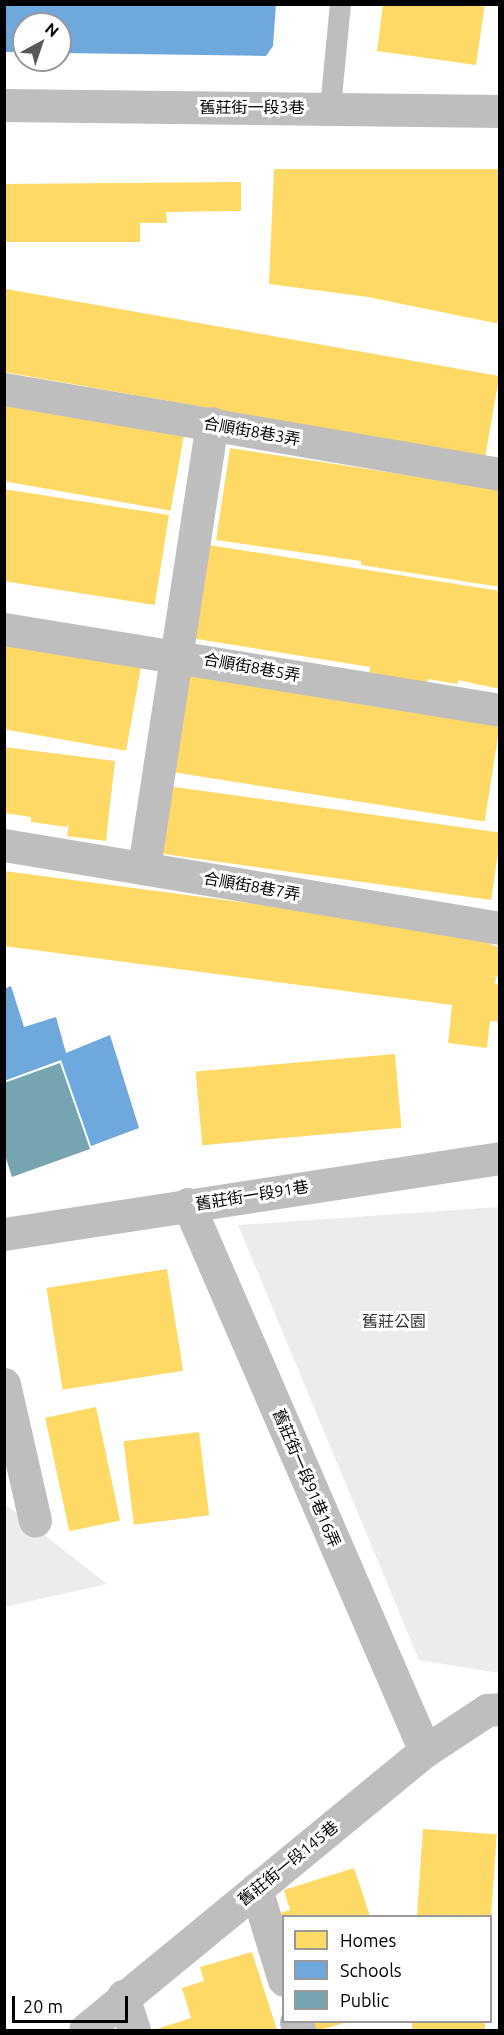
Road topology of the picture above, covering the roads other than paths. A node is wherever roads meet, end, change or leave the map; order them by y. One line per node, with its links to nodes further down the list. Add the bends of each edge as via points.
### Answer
1 (340, 4): 3 (lane)
2 (4, 105): 3 (street, 舊莊街一段3巷)
3 (330, 107): 4 (street, 舊莊街一段3巷)
4 (500, 111)
5 (4, 389): 6 (street, 合順街8巷3弄)
6 (212, 423): 7 (street, 合順街8巷3弄); 9 (street)
7 (500, 474)
8 (4, 629): 9 (street, 合順街8巷5弄)
9 (175, 654): 10 (street, 合順街8巷5弄); 12 (street)
10 (500, 710)
11 (4, 845): 12 (street, 合順街8巷7弄)
12 (144, 867): 13 (street, 合順街8巷7弄)
13 (500, 928)
14 (500, 1158): 15 (street, 舊莊街一段91巷)
15 (188, 1204): 16 (street, 舊莊街一段91巷); 20 (street, 舊莊街一段91巷16弄)
16 (4, 1234)
17 (4, 1384): 18 (street)
18 (35, 1521)
19 (500, 1709): 20 (street, 舊莊街一段145巷, via 487,1710)
20 (425, 1751): 21 (street, 舊莊街一段145巷)
21 (256, 1889): 22 (street); 23 (street, 舊莊街一段145巷)
22 (282, 1974)
23 (123, 1996): 24 (street, 舊莊街一段145巷); 25 (street)
24 (85, 2031)
25 (134, 2031)

